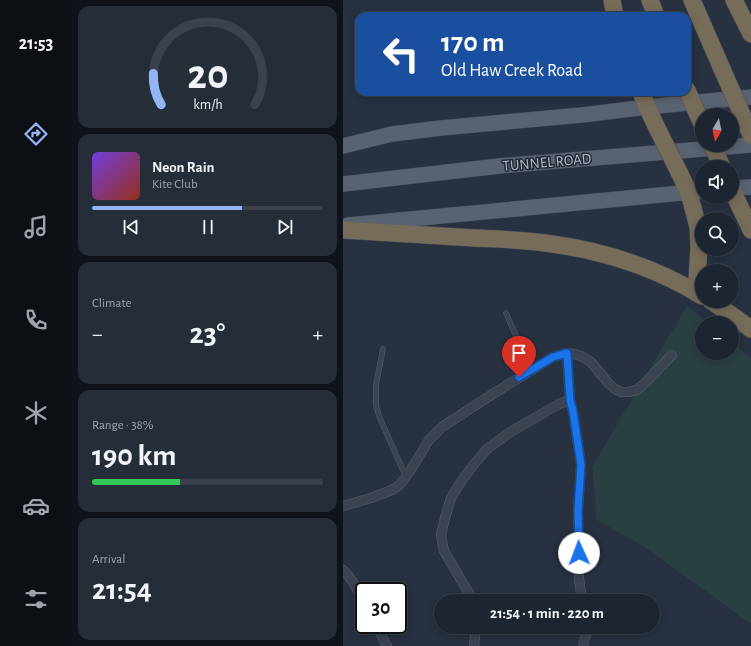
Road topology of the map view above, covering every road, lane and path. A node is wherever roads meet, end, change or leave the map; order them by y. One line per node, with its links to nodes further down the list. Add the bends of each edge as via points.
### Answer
1 (612, 0): 5 (highway)
2 (650, 0): 6 (highway)
3 (692, 0): 12 (highway, bridge)
4 (734, 0): 7 (highway)
5 (614, 12)
6 (654, 12)
7 (751, 34)
8 (690, 96): 11 (highway, bridge)
9 (751, 97): 10 (main road)
10 (644, 99): 14 (main road, via 582,115 393,134); 18 (highway, bridge, via 680,174)
11 (695, 108)
12 (751, 135)
13 (751, 145): 15 (main road, TUNNEL ROAD, via 499,166)
14 (343, 146)
15 (343, 184)
16 (751, 187): 17 (main road)
17 (739, 188)
18 (695, 192): 21 (main road)
19 (696, 204): 24 (highway)
20 (739, 204): 22 (highway)
21 (343, 225)
22 (748, 225)
23 (343, 230): 25 (highway, via 546,243 612,256 647,268)
24 (699, 264)
25 (695, 292)
26 (721, 308): 28 (highway)
27 (506, 313): 32 (lane)
28 (751, 328)
29 (383, 350): 34 (lane, via 376,384 376,405)
30 (567, 353): 31 (street, via 586,358 609,384 621,392 637,390); 32 (street, via 553,357); 33 (street)
31 (672, 354)
32 (531, 370): 34 (street, via 436,431)
33 (570, 400): 38 (street, via 509,433 487,449 451,498 441,535 444,551); 39 (street, via 581,465 578,511)
34 (406, 477): 35 (street, via 392,490)
35 (343, 506)
36 (343, 570): 37 (street)
37 (355, 586)
38 (469, 594)
39 (581, 594)
40 (381, 634): 43 (street)
41 (475, 634): 44 (street)
42 (586, 634): 45 (street)
43 (387, 646)
44 (474, 646)
45 (583, 646)

